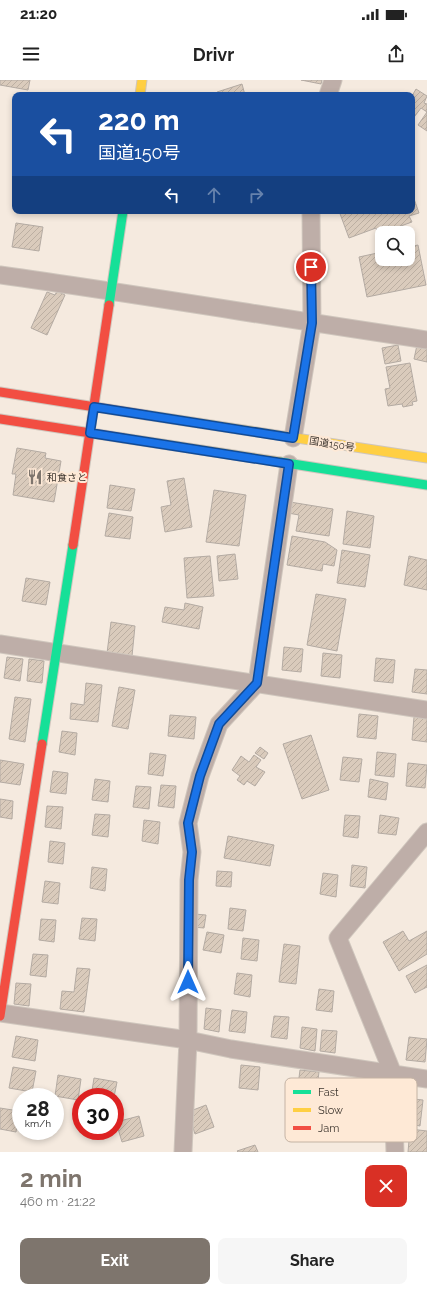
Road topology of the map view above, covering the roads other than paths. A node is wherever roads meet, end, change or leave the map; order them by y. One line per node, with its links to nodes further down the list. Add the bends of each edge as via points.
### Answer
1 (142, 80): 3 (main road)
2 (333, 80): 4 (street)
3 (140, 92)
4 (329, 92)
5 (123, 214): 8 (main road)
6 (311, 214): 9 (street)
7 (0, 275): 8 (street)
8 (112, 290): 9 (street); 12 (main road)
9 (312, 323): 10 (street); 15 (street)
10 (427, 340)
11 (0, 392): 12 (main road, 国道150号)
12 (94, 407): 14 (main road); 15 (main road, 国道150号)
13 (0, 419): 14 (main road)
14 (90, 433): 17 (main road); 20 (main road)
15 (293, 438): 16 (main road, 国道150号)
16 (427, 458)
17 (289, 464): 18 (main road); 21 (street)
18 (427, 485)
19 (0, 644): 20 (street)
20 (56, 653): 21 (street); 24 (main road)
21 (257, 683): 22 (street); 25 (street, via 219,724 200,776 188,823 192,852 189,880)
22 (427, 710)
23 (427, 832): 26 (street, via 338,938)
24 (0, 1014): 25 (street)
25 (188, 1040): 26 (street); 30 (street)
26 (393, 1074): 27 (street); 28 (street)
27 (393, 1078)
28 (427, 1079)
29 (395, 1142): 31 (street)
30 (183, 1152)
31 (395, 1152)

